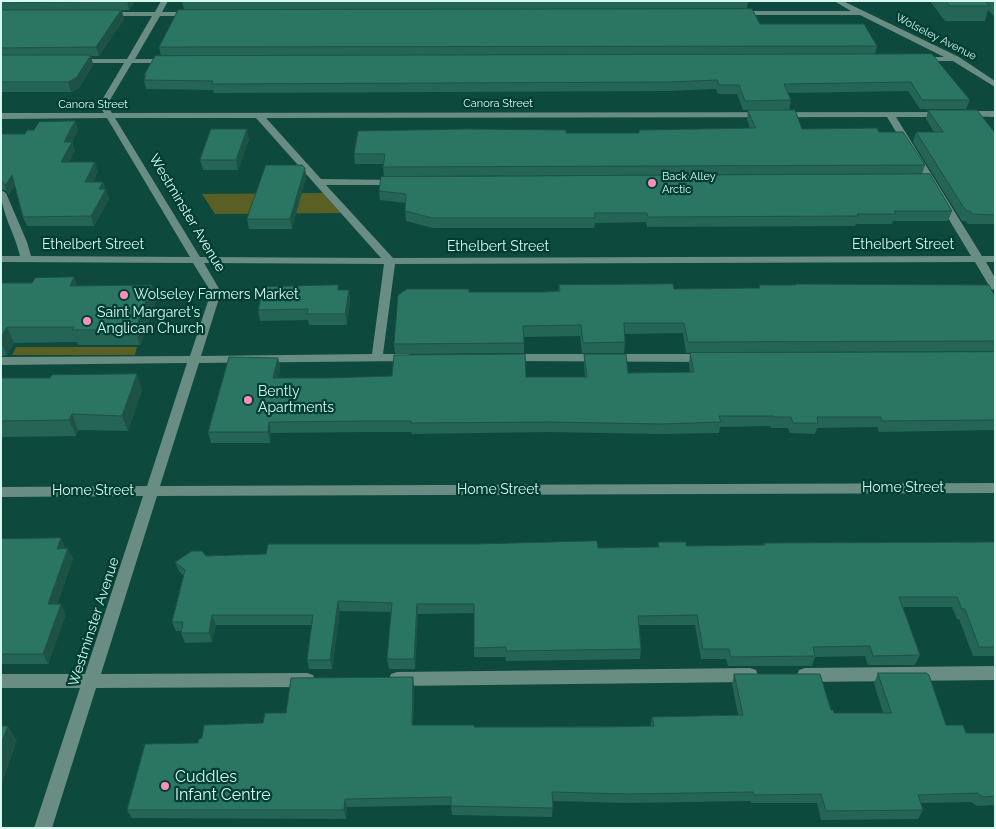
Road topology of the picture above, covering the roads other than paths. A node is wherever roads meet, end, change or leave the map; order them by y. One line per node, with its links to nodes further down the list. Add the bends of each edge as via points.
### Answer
1 (165, 1): 6 (street, Westminster Avenue)
2 (837, 1): 4 (street, Wolseley Avenue)
3 (730, 13): 4 (street)
4 (861, 13): 9 (street, Wolseley Avenue)
5 (94, 14): 6 (street)
6 (157, 14): 7 (street); 12 (street, Westminster Avenue)
7 (198, 14)
8 (910, 59): 9 (street)
9 (956, 59): 13 (street, Wolseley Avenue)
10 (173, 60): 12 (street)
11 (66, 61): 12 (street)
12 (129, 61): 17 (street, Westminster Avenue, via 103,105)
13 (995, 85)
14 (890, 114): 15 (street, Canora Street); 18 (street, Canora Street); 25 (street, via 926,179)
15 (995, 114)
16 (1, 116): 17 (street, Canora Street)
17 (110, 116): 18 (street, Canora Street); 24 (street, Westminster Avenue)
18 (259, 116): 19 (street)
19 (317, 182): 20 (street); 27 (street)
20 (406, 182)
21 (1, 193): 22 (street)
22 (26, 258): 23 (street, Ethelbert Street); 24 (street, Ethelbert Street)
23 (1, 259)
24 (197, 259): 27 (street, Ethelbert Street); 33 (street, Westminster Avenue, via 216,292)
25 (978, 259): 26 (street, Ethelbert Street); 27 (street, Ethelbert Street); 28 (street)
26 (995, 259)
27 (390, 261): 29 (street)
28 (995, 287)
29 (378, 358): 30 (street); 33 (street)
30 (417, 358)
31 (497, 358): 32 (street)
32 (716, 358)
33 (194, 360): 34 (street); 36 (street, Westminster Avenue)
34 (1, 361)
35 (995, 488): 36 (street, Home Street)
36 (151, 491): 37 (street, Home Street); 44 (street, Westminster Avenue)
37 (1, 492)
38 (995, 673): 40 (street)
39 (767, 675): 41 (street)
40 (787, 675)
41 (380, 679)
42 (321, 680): 44 (street)
43 (1, 682): 44 (street)
44 (90, 682): 45 (street, Westminster Avenue)
45 (43, 828)

